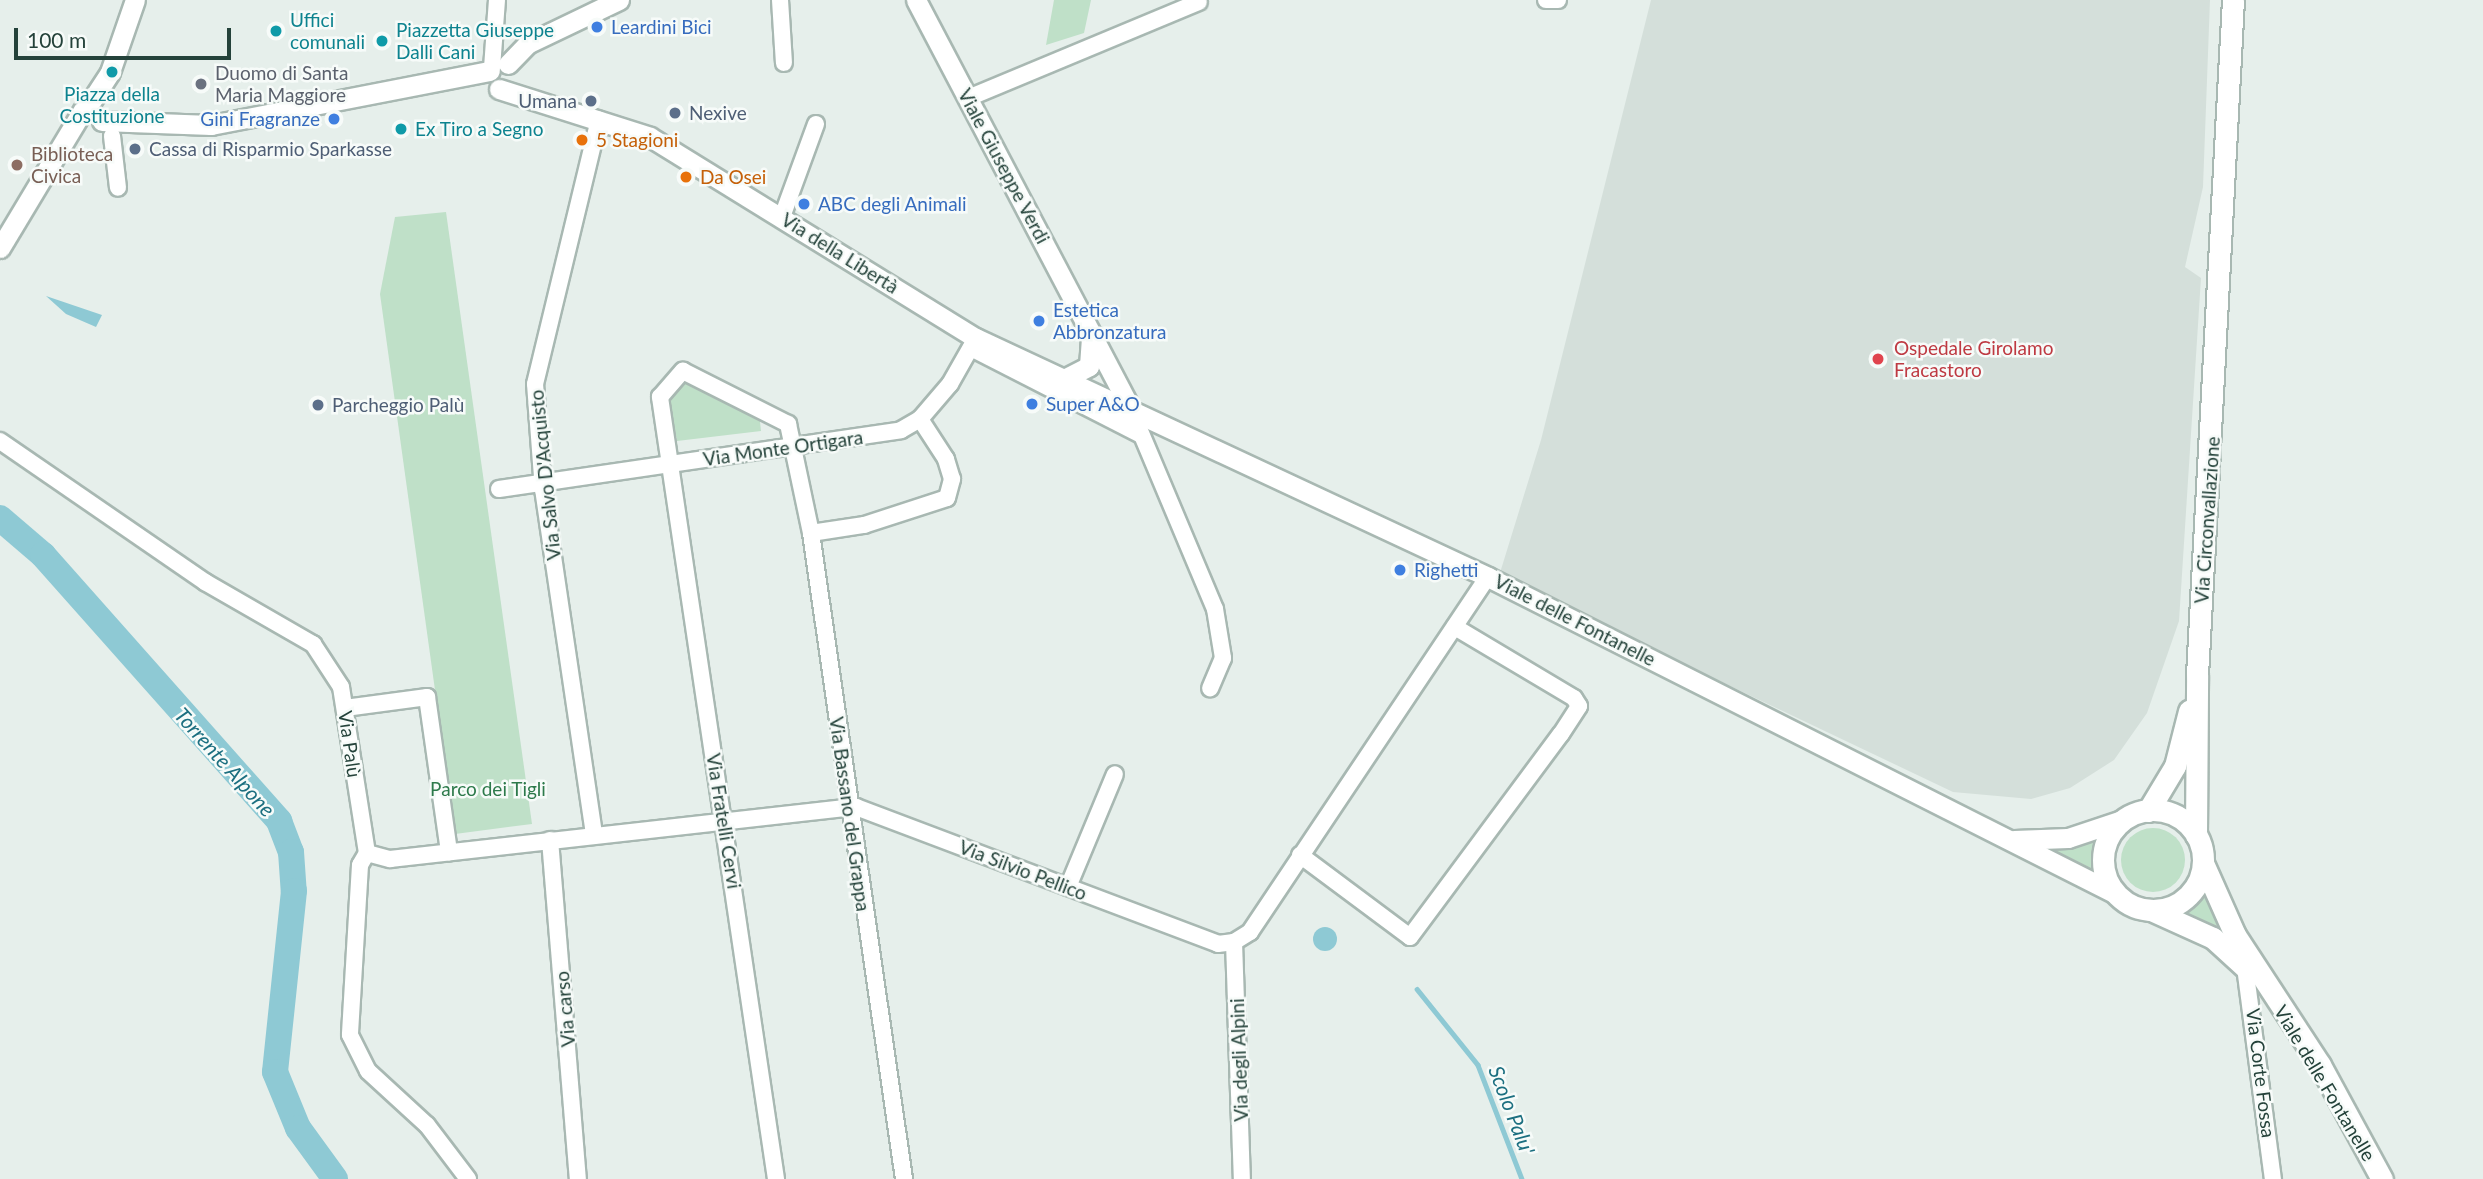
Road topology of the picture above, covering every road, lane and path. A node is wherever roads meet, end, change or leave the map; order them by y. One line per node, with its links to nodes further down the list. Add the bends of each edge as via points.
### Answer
1 (497, 0): 11 (street, via 492,41)
2 (619, 0): 11 (street, via 527,44)
3 (780, 0): 10 (street)
4 (916, 0): 12 (street, Viale Giuseppe Verdi)
5 (1546, 0): 6 (street)
6 (1558, 0)
7 (2234, 0): 36 (main road, Via Circonvallazione, via 2226,191 2219,226 2218,366)
8 (1199, 2): 12 (street)
9 (130, 5): 13 (street)
10 (784, 63)
11 (496, 74): 13 (street, via 251,119 144,126); 14 (street, Via della Libertà, via 543,104)
12 (968, 98): 19 (street, Viale Giuseppe Verdi)
13 (100, 115): 16 (street); 18 (street, via 60,150)
14 (599, 120): 17 (street, Via della Libertà, via 650,137); 31 (street, Via Salvo D'Acquisto, via 535,384)
15 (816, 124): 17 (street)
16 (118, 188)
17 (782, 217): 20 (street, Via della Libertà)
18 (0, 248)
19 (1090, 333): 21 (street, Viale Giuseppe Verdi); 25 (street, Viale Giuseppe Verdi)
20 (974, 343): 23 (street, Via della Libertà); 24 (street); 26 (street)
21 (1089, 366): 23 (street); 24 (street, Viale Giuseppe Verdi)
22 (672, 376): 29 (street, Via Bassano del Grappa, via 697,373 782,418); 30 (street, Via Fratelli Cervi, via 660,397)
23 (1064, 379): 24 (street, Via della Libertà)
24 (1087, 396): 25 (street, Via della Libertà); 27 (street)
25 (1133, 414): 27 (street); 34 (street, Viale delle Fontanelle)
26 (920, 419): 29 (street, Via Monte Ortigara, via 901,430); 33 (street, via 946,459 952,479 947,498 864,525)
27 (1139, 434): 37 (street, via 1157,457 1216,609 1223,658)
28 (0, 441): 38 (street, Via Palù, via 205,582 313,644 341,687)
29 (794, 450): 30 (street, Via Monte Ortigara); 33 (street, Via Bassano del Grappa)
30 (670, 464): 31 (street, Via Monte Ortigara); 42 (street, Via Fratelli Cervi)
31 (545, 483): 32 (street, Via Monte Ortigara); 44 (street, Via Salvo D'Acquisto)
32 (499, 489)
33 (811, 533): 40 (street, Via Bassano del Grappa)
34 (1488, 577): 35 (street); 47 (street, Viale delle Fontanelle)
35 (1455, 626): 50 (street); 50 (street, via 1574,698 1579,706 1561,734 1410,936)
36 (2197, 675): 41 (main road, Via Circonvallazione, via 2175,766); 45 (main road, Via Circonvallazione)
37 (1210, 688)
38 (345, 708): 48 (street, via 427,697); 49 (street, Via Palù)
39 (1115, 774): 52 (street)
40 (848, 808): 42 (street, Via Silvio Pellico); 52 (street, Via Silvio Pellico); 61 (street, Via Bassano del Grappa)
41 (2148, 811): 43 (main road); 45 (main road, via 2176,816)
42 (725, 819): 44 (street, Via Silvio Pellico); 60 (street, Via Fratelli Cervi)
43 (2125, 819): 47 (street, Viale delle Fontanelle, via 2068,838); 53 (main road, via 2112,831 2103,863)
44 (594, 834): 46 (street, Via Silvio Pellico)
45 (2196, 835): 51 (main road)
46 (550, 840): 48 (street, Via Silvio Pellico); 59 (street, Via carso)
47 (2010, 840): 53 (street, Viale delle Fontanelle)
48 (449, 852): 49 (street, Via Silvio Pellico, via 390,859)
49 (367, 853): 58 (street, Via Palù, via 360,865 350,1035 368,1071 427,1125)
50 (1300, 855): 55 (street, via 1250,932)
51 (2203, 863): 54 (main road, via 2186,897); 57 (main road, Viale delle Fontanelle, via 2235,935)
52 (1068, 887): 55 (street, Via Silvio Pellico, via 1217,944)
53 (2116, 894): 54 (main road)
54 (2151, 910): 56 (main road, Viale delle Fontanelle, via 2213,938)
55 (1234, 942): 62 (street, Via degli Alpini)
56 (2245, 967): 57 (main road, Viale delle Fontanelle); 63 (street, Via Corte Fossa)
57 (2268, 988): 64 (main road, Viale delle Fontanelle)
58 (468, 1179)
59 (578, 1179)
60 (776, 1179)
61 (904, 1179)
62 (1242, 1179)
63 (2273, 1179)
64 (2382, 1179)

